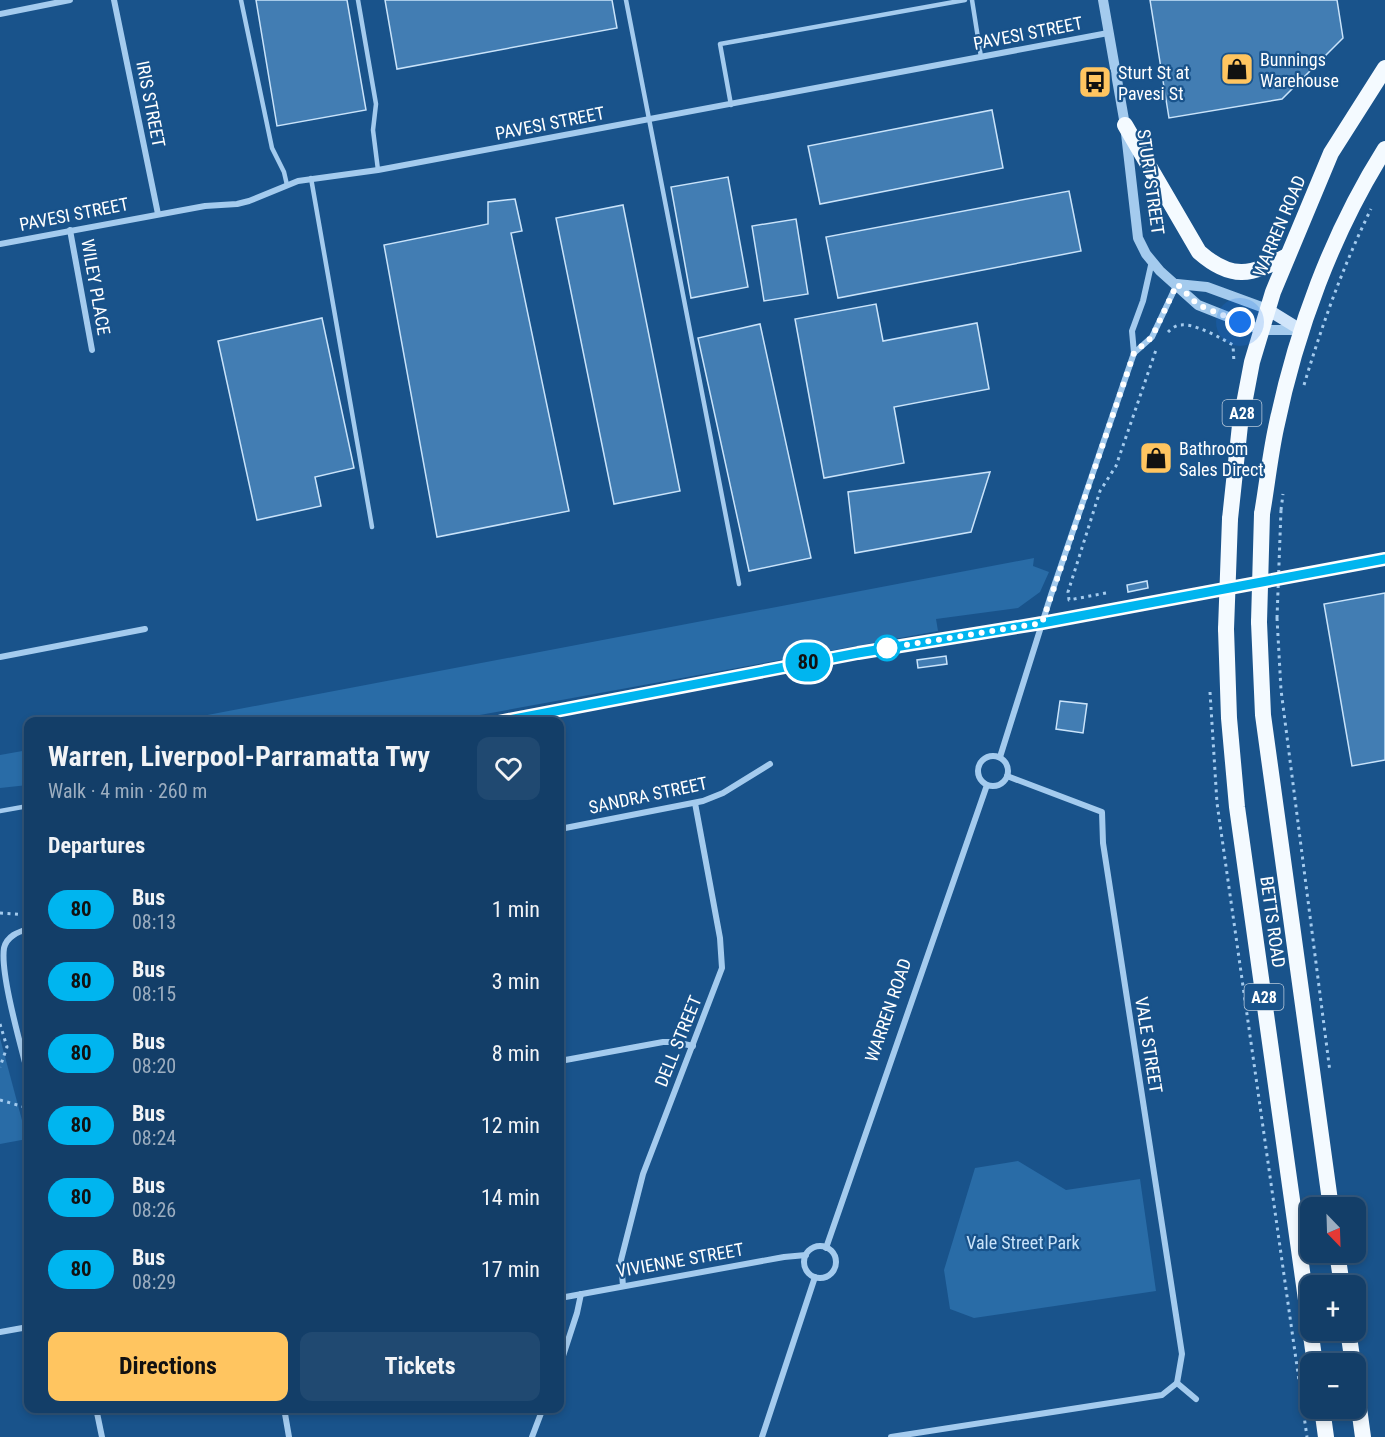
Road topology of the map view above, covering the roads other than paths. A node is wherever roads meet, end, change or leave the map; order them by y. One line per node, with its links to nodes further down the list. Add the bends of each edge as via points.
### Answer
1 (70, 0): 9 (street)
2 (114, 0): 20 (street, IRIS STREET)
3 (241, 0): 19 (lane, via 272,148)
4 (358, 0): 17 (lane, via 376,104 373,130)
5 (626, 0): 14 (lane)
6 (965, 0): 13 (lane, via 720,44)
7 (972, 0): 11 (lane)
8 (1102, 0): 10 (street, STURT STREET)
9 (0, 14)
10 (1108, 33): 11 (street, PAVESI STREET); 15 (street, STURT STREET)
11 (981, 57): 13 (street, PAVESI STREET)
12 (1385, 69): 23 (highway, WARREN ROAD / A28, via 1331,153)
13 (731, 105): 14 (street, PAVESI STREET)
14 (648, 120): 17 (street, PAVESI STREET); 34 (lane)
15 (1125, 125): 23 (highway, via 1199,252 1211,262 1228,272 1249,272); 24 (street, STURT STREET, via 1138,238)
16 (1385, 149): 28 (highway, A28, via 1367,177 1335,245)
17 (378, 170): 18 (street, PAVESI STREET)
18 (311, 178): 19 (street, PAVESI STREET); 32 (lane)
19 (287, 184): 20 (street, PAVESI STREET, via 237,204)
20 (158, 214): 21 (street, PAVESI STREET)
21 (70, 230): 22 (street, PAVESI STREET); 29 (street, WILEY PLACE)
22 (0, 244)
23 (1287, 255): 26 (highway, WARREN ROAD / A28)
24 (1152, 261): 25 (street, STURT STREET); 30 (street, via 1132,331)
25 (1177, 284): 26 (street, via 1207,287); 27 (street, STURT STREET, via 1198,305); 30 (street, via 1152,337)
26 (1267, 309): 27 (highway, WARREN ROAD / A28); 28 (main road)
27 (1261, 330): 28 (street, STURT STREET); 31 (highway, WARREN ROAD / A28, via 1240,424)
28 (1301, 330): 51 (highway, BETTS ROAD / A28, bridge, via 1276,428 1262,514 1259,622 1263,715)
29 (92, 350)
30 (1134, 353): 35 (street)
31 (1230, 519): 61 (highway, BETTS ROAD / A28, bridge, via 1226,629 1237,807)
32 (372, 527)
33 (1385, 560): 35 (lane)
34 (739, 584)
35 (1042, 623): 38 (lane, via 858,653); 39 (street)
36 (146, 629): 37 (street)
37 (0, 657)
38 (523, 717)
39 (1000, 757): 41 (street); 42 (street, via 989,757 978,766 978,775)
40 (770, 765): 43 (street, SANDRA STREET, via 723,793)
41 (1007, 776): 42 (street, via 997,785); 62 (street, VALE STREET, via 1102,812 1105,855 1182,1354)
42 (987, 785): 52 (street, WARREN ROAD)
43 (695, 803): 46 (street, SANDRA STREET); 48 (street, DELL STREET, via 723,957 719,980)
44 (24, 807): 45 (lane)
45 (0, 811)
46 (564, 828)
47 (24, 930): 49 (street, via 4,946 3,967)
48 (693, 1046): 50 (street, via 663,1042); 55 (street, DELL STREET, via 643,1174 621,1260)
49 (24, 1057)
50 (564, 1060)
51 (1329, 1197)
52 (826, 1248): 53 (street, via 813,1248); 54 (street, via 834,1256 835,1266 826,1276)
53 (806, 1255): 54 (street, via 805,1266); 55 (street, VIVIENNE STREET)
54 (815, 1277): 72 (street)
55 (623, 1286): 56 (street, VIVIENNE STREET)
56 (580, 1294): 57 (street, VIVIENNE STREET); 60 (street)
57 (564, 1297)
58 (24, 1328): 59 (street)
59 (0, 1332)
60 (564, 1353)
61 (1313, 1353)
62 (1177, 1383): 63 (street); 73 (street, via 1162,1395)
63 (1197, 1399)
64 (97, 1413): 69 (street)
65 (285, 1413): 70 (street)
66 (541, 1413): 71 (street)
67 (1324, 1419): 74 (highway)
68 (1361, 1419): 75 (highway)
69 (102, 1437)
70 (289, 1437)
71 (532, 1437)
72 (762, 1437)
73 (891, 1437)
74 (1326, 1437)
75 (1363, 1437)

